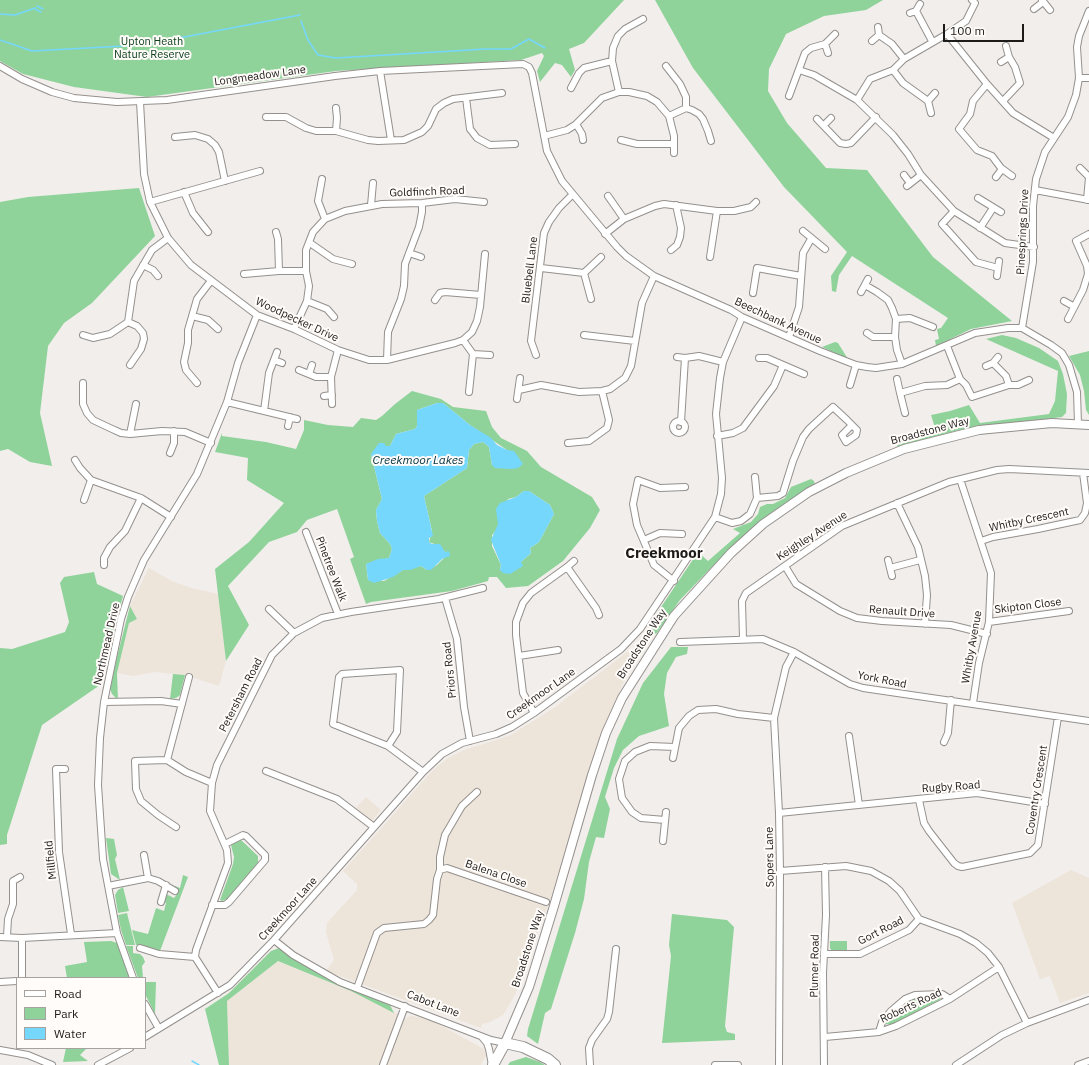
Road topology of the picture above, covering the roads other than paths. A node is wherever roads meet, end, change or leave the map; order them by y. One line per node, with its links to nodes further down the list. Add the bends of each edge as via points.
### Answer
1 (1042, 1): 4 (street); 5 (street)
2 (976, 2): 10 (street, via 966,21)
3 (920, 4): 13 (street, via 913,12)
4 (1034, 9)
5 (1050, 10)
6 (1089, 11): 27 (street, Pinesprings Drive, via 1077,47)
7 (643, 19): 19 (street, via 632,24 618,36 612,48)
8 (878, 27): 11 (street)
9 (835, 34): 14 (street)
10 (948, 34): 13 (street); 30 (street)
11 (879, 35): 12 (street); 18 (street, via 892,44)
12 (872, 41)
13 (932, 41): 18 (street)
14 (825, 44): 16 (street); 24 (street, via 811,48 805,53)
15 (1006, 46): 17 (street)
16 (828, 53)
17 (1009, 57): 20 (street); 29 (street)
18 (904, 58): 25 (street)
19 (612, 61): 32 (street, via 584,68); 33 (street)
20 (1001, 62)
21 (0, 66): 41 (street, Longmeadow Lane, via 52,92 96,101)
22 (666, 66): 43 (street, via 680,84 686,97)
23 (529, 67): 26 (street, Longmeadow Lane, via 515,63); 53 (street, Beechbank Avenue)
24 (800, 70): 36 (street); 38 (street, via 814,75)
25 (893, 70): 38 (street, via 870,79); 39 (street, via 903,83)
26 (380, 71): 41 (street, Longmeadow Lane); 56 (street)
27 (1079, 78): 28 (street); 55 (street, Pinesprings Drive, via 1073,106)
28 (1089, 78)
29 (1020, 83): 31 (street); 40 (street)
30 (987, 84): 40 (street); 64 (street, via 973,101 970,114 957,130 977,150 992,156)
31 (1026, 87)
32 (571, 88)
33 (619, 92): 45 (street, via 647,96); 50 (street, via 602,98)
34 (502, 93): 37 (street)
35 (935, 93): 39 (street)
36 (789, 96)
37 (466, 98): 56 (street, via 444,103 436,109 428,126 415,136 404,140); 60 (street, via 470,129 477,138 490,144)
38 (856, 100): 48 (street)
39 (928, 100): 44 (street)
40 (1003, 101): 55 (street, via 1014,113)
41 (140, 102): 80 (street, Woodpecker Drive, via 144,174)
42 (336, 108): 52 (street)
43 (686, 108): 45 (street); 59 (street, via 699,114)
44 (931, 113)
45 (669, 116): 61 (street, via 673,127)
46 (266, 117): 52 (street, via 286,117 298,125 316,131)
47 (831, 118): 51 (street)
48 (876, 118): 51 (street, via 846,144 840,143); 66 (street, via 893,135)
49 (817, 119): 51 (street)
50 (576, 124): 53 (street, via 567,130); 57 (street, via 582,134)
51 (824, 125)
52 (336, 131): 56 (street, via 368,140)
53 (544, 136): 76 (street, Beechbank Avenue, via 553,164)
54 (175, 137): 72 (street, via 195,135 208,139 215,145 219,152)
55 (1054, 138): 74 (street, Pinesprings Drive, via 1045,152)
56 (391, 140)
57 (582, 140)
58 (621, 140): 61 (street, via 637,144)
59 (711, 141)
60 (515, 144)
61 (674, 144): 62 (street)
62 (674, 153)
63 (1080, 168): 69 (street)
64 (1002, 169): 68 (street); 70 (street)
65 (260, 171): 72 (street)
66 (921, 175): 67 (street, via 909,185); 88 (street)
67 (904, 176)
68 (1012, 176)
69 (1089, 176): 79 (street)
70 (996, 177)
71 (322, 179): 90 (street, via 318,200)
72 (224, 181): 75 (street)
73 (373, 183): 84 (street)
74 (1035, 190): 79 (street); 103 (street, Pinesprings Drive)
75 (184, 192): 80 (street); 96 (street, via 193,213)
76 (572, 195): 98 (street, Beechbank Avenue); 115 (street, Bluebell Lane, via 549,222 544,234)
77 (608, 196): 91 (street)
78 (978, 198): 86 (street)
79 (1088, 200)
80 (150, 202): 100 (street, Woodpecker Drive)
81 (484, 202): 83 (street, Goldfinch Road, via 455,199)
82 (756, 202): 87 (street, via 753,209)
83 (422, 203): 84 (street, Goldfinch Road); 106 (street, via 422,218)
84 (371, 205): 90 (street, Goldfinch Road)
85 (676, 205): 87 (street); 91 (street, via 655,206); 105 (street, via 681,228 680,237 677,245)
86 (993, 208): 89 (street); 94 (street)
87 (718, 211): 110 (street)
88 (954, 211): 93 (street); 94 (street)
89 (1001, 212)
90 (325, 219): 102 (street, Goldfinch Road, via 313,232)
91 (624, 219): 98 (street)
92 (937, 219): 93 (street)
93 (942, 224): 117 (street, via 976,262)
94 (980, 228): 103 (street, via 1005,242)
95 (803, 231): 101 (street)
96 (208, 232)
97 (276, 232): 118 (street)
98 (605, 234): 123 (street, Beechbank Avenue, via 626,256)
99 (1089, 234): 127 (street, via 1074,241 1087,266)
100 (168, 238): 113 (street, via 152,250); 126 (street, Woodpecker Drive, via 191,265)
101 (812, 239): 104 (street); 124 (street, via 803,252)
102 (310, 243): 112 (street, via 333,259); 119 (street, Goldfinch Road, via 306,250)
103 (1034, 247): 145 (street, Pinesprings Drive)
104 (825, 249)
105 (670, 250)
106 (409, 253): 108 (street); 169 (street, via 405,264 401,299 388,332)
107 (485, 254): 130 (street)
108 (420, 257)
109 (601, 257): 120 (street)
110 (710, 257)
111 (999, 260): 117 (street)
112 (352, 264)
113 (143, 265): 122 (street); 142 (street, via 134,281)
114 (750, 266): 116 (street)
115 (541, 268): 120 (street); 163 (street, Bluebell Lane, via 531,341)
116 (757, 268): 124 (street); 129 (street)
117 (998, 268): 125 (street)
118 (279, 271): 119 (street); 121 (street)
119 (306, 271): 133 (street, Goldfinch Road, via 309,286)
120 (584, 273): 131 (street)
121 (244, 274)
122 (158, 276)
123 (654, 276): 139 (street, Beechbank Avenue); 156 (street, via 642,302)
124 (800, 276): 152 (street, via 799,307)
125 (997, 276)
126 (210, 282): 136 (street, Woodpecker Drive); 137 (street, via 197,299)
127 (1088, 282): 135 (street)
128 (861, 292): 140 (street, via 867,282 888,300)
129 (753, 293)
130 (481, 295): 132 (street, via 437,292); 155 (street, via 477,321 472,332)
131 (591, 299)
132 (436, 300)
133 (307, 302): 138 (street, via 327,310); 148 (street, Goldfinch Road)
134 (1064, 302): 135 (street)
135 (1073, 306): 141 (street)
136 (257, 315): 148 (street, Woodpecker Drive); 200 (street, Northmead Drive, via 238,363)
137 (192, 316): 146 (street, via 208,320); 188 (street, via 184,362 186,370)
138 (334, 317)
139 (742, 317): 152 (street, Beechbank Avenue); 170 (street, Creekmoor Lane)
140 (896, 319): 143 (street, via 910,318); 154 (street)
141 (1068, 319)
142 (128, 322): 150 (street, via 110,334 93,338); 174 (street, via 137,326 143,333 144,340)
143 (925, 323): 144 (street); 147 (street)
144 (933, 327)
145 (1022, 328): 158 (street, Beechbank Avenue, via 980,332); 210 (street, via 1062,353 1069,365 1077,392)
146 (218, 329)
147 (922, 329)
148 (294, 330): 159 (street, Woodpecker Drive)
149 (867, 333): 153 (street)
150 (83, 335)
151 (584, 335): 156 (street)
152 (789, 337): 177 (street, Beechbank Avenue)
153 (873, 337): 154 (street); 157 (street)
154 (895, 337): 173 (street)
155 (463, 340): 161 (street); 169 (street, Woodpecker Drive)
156 (635, 341): 192 (street, via 631,366 625,378 610,389)
157 (869, 344)
158 (947, 346): 173 (street, Beechbank Avenue); 185 (street)
159 (338, 350): 169 (street, Woodpecker Drive, via 369,360); 182 (street)
160 (277, 352): 168 (street)
161 (473, 354): 162 (street); 193 (street)
162 (490, 355)
163 (536, 355)
164 (677, 357): 166 (street)
165 (998, 357): 172 (street)
166 (686, 358): 170 (street, via 699,356); 209 (street)
167 (759, 358): 176 (street, via 767,358)
168 (274, 360): 171 (street); 205 (street, via 269,373)
169 (387, 360)
170 (723, 362): 216 (street, Creekmoor Lane, via 717,402)
171 (282, 363)
172 (994, 363): 178 (street); 190 (street, via 1006,376)
173 (902, 364): 177 (street, Beechbank Avenue, via 876,368)
174 (130, 365)
175 (312, 365): 180 (street)
176 (783, 365): 181 (street); 216 (street, via 774,386 743,428)
177 (856, 365): 189 (street)
178 (986, 366)
179 (299, 370): 180 (street)
180 (309, 374): 182 (street, via 316,377)
181 (804, 374)
182 (331, 377): 195 (street)
183 (520, 378): 191 (street)
184 (896, 379): 194 (street)
185 (960, 379): 194 (street, via 947,385 925,386); 197 (street)
186 (1029, 380): 190 (street, via 1018,385)
187 (83, 383): 215 (street, via 83,404 86,413 93,420 121,433)
188 (197, 383)
189 (850, 385)
190 (1009, 385): 197 (street)
191 (519, 390): 192 (street, via 541,385 579,392); 198 (street)
192 (602, 391): 218 (street, via 609,420 607,428 590,441)
193 (469, 392)
194 (900, 393): 206 (street)
195 (332, 395): 196 (street); 202 (street)
196 (324, 396)
197 (972, 397): 203 (street)
198 (517, 400)
199 (837, 401): 204 (street)
200 (227, 402): 205 (street); 217 (street, Northmead Drive)
201 (136, 404): 215 (street)
202 (332, 404)
203 (975, 404)
204 (833, 406): 211 (street); 227 (street, via 803,437 783,493 778,496)
205 (264, 411): 207 (street)
206 (905, 413)
207 (290, 418): 208 (street); 213 (street)
208 (296, 419)
209 (681, 422)
210 (1078, 424): 212 (street, Broadstone Way); 332 (street, Broadstone Way, via 1038,424 979,430 928,442 880,458 809,492 763,524 731,552 674,616 622,698 606,733 592,774 529,987)
211 (852, 425)
212 (1089, 425)
213 (288, 426)
214 (174, 431): 215 (street); 217 (street, via 185,432); 219 (street, via 174,443)
215 (130, 434)
216 (717, 436): 231 (street, Creekmoor Lane, via 722,478)
217 (212, 443): 230 (street, Northmead Drive)
218 (568, 443)
219 (170, 453)
220 (75, 460): 224 (street)
221 (1086, 473): 223 (street, Keighley Avenue, via 1009,469); 235 (street, Whitby Crescent, via 1087,503 1080,520)
222 (755, 477): 227 (street)
223 (960, 479): 229 (street, Keighley Avenue); 235 (street, Whitby Avenue)
224 (92, 480): 226 (street); 228 (street)
225 (685, 486): 234 (street, via 660,488 635,479 633,511)
226 (141, 498): 230 (street); 239 (street, via 125,531 110,546 104,558)
227 (757, 498): 231 (street, via 750,514 741,521 732,523)
228 (84, 500)
229 (897, 503): 238 (street, via 918,547); 240 (street, Keighley Avenue, via 842,526)
230 (171, 517): 262 (street, Northmead Drive, via 144,560 128,597)
231 (715, 517): 244 (street, Creekmoor Lane)
232 (306, 532): 249 (street, Pinetree Walk)
233 (682, 534): 234 (street, via 660,533)
234 (644, 540): 244 (street, via 654,565)
235 (981, 541): 251 (street, Whitby Avenue, via 991,573)
236 (574, 560): 241 (street)
237 (888, 560): 242 (street)
238 (920, 560): 242 (street); 252 (street, via 927,595)
239 (104, 566)
240 (785, 566): 252 (street, Renault Drive, via 796,584 849,615 871,620); 255 (street, Keighley Avenue, via 746,593 742,601)
241 (567, 567): 250 (street); 259 (street, via 531,594 520,608 516,622)
242 (890, 568): 243 (street)
243 (892, 576)
244 (674, 581): 265 (street, Creekmoor Lane, via 626,645)
245 (483, 588): 246 (street, Petersham Road)
246 (445, 598): 249 (street, Petersham Road); 270 (street, Priors Road, via 457,638)
247 (269, 609): 253 (street)
248 (1069, 611): 251 (street, Skipton Close)
249 (338, 614): 253 (street, Petersham Road, via 322,618)
250 (599, 615)
251 (989, 622): 254 (street, Whitby Avenue)
252 (925, 624): 254 (street, Renault Drive, via 951,625)
253 (294, 633): 279 (street, Petersham Road, via 266,665 217,765)
254 (987, 634): 263 (street, Whitby Avenue, via 979,663)
255 (743, 639): 256 (street, York Road); 258 (street, York Road, via 763,639)
256 (680, 642)
257 (558, 650): 259 (street)
258 (794, 652): 261 (street, York Road, via 850,684 882,692); 267 (street, Sopers Lane, via 786,667)
259 (519, 656): 265 (street, via 523,693)
260 (189, 677): 264 (street)
261 (951, 700): 263 (street, York Road); 271 (street, via 948,733)
262 (104, 702): 264 (street, via 161,701); 300 (street, Northmead Drive, via 98,785 103,859)
263 (973, 703): 266 (street, York Road)
264 (182, 704): 275 (street)
265 (534, 712): 270 (street, Creekmoor Lane, via 512,727)
266 (1058, 717): 268 (street, York Road); 282 (street, Coventry Crescent)
267 (774, 718): 273 (street, via 738,714 716,708 698,710 682,722); 285 (street, Sopers Lane)
268 (1089, 721)
269 (849, 736): 283 (street)
270 (470, 741): 278 (street, Creekmoor Lane, via 442,754)
271 (944, 742)
272 (388, 746): 272 (street, via 333,724 339,677 342,674 400,670 398,732); 278 (street)
273 (674, 748): 274 (street); 286 (street, via 650,746 635,752 625,761 619,779 622,798 632,812 641,818)
274 (673, 758)
275 (167, 760): 279 (street, via 186,772); 287 (street, via 133,761 136,789 141,801)
276 (65, 769): 307 (street, Millfield, via 56,769 59,784 59,852)
277 (266, 771): 288 (street, via 337,799)
278 (423, 772): 288 (street, Creekmoor Lane)
279 (212, 783): 290 (street, Petersham Road, via 210,811)
280 (477, 792): 293 (street, via 462,806 445,835)
281 (918, 800): 282 (street, Rugby Road, via 977,793); 282 (street, Coventry Crescent, via 924,823 929,831 954,863 962,867 1035,850); 283 (street, Rugby Road)
282 (1045, 804)
283 (859, 805): 285 (street, Rugby Road)
284 (666, 812): 286 (street)
285 (779, 813): 294 (street, Sopers Lane)
286 (665, 820): 289 (street)
287 (176, 827)
288 (374, 827): 310 (street, Creekmoor Lane)
289 (663, 841)
290 (225, 844): 304 (street, Petersham Road, via 228,863); 304 (street, via 243,835 246,836 265,855 265,860 229,902 225,905)
291 (144, 855): 297 (street, via 149,862)
292 (825, 867): 294 (street); 305 (street, via 854,867 871,871 889,881 900,891); 313 (street, Plumer Road)
293 (440, 870): 303 (street, Balena Close, via 447,868); 320 (street, via 433,914 429,920 424,924 384,928 376,933)
294 (780, 871): 345 (street, Sopers Lane)
295 (8, 876): 298 (street)
296 (20, 877): 298 (street)
297 (148, 878): 299 (street); 300 (street)
298 (13, 881): 308 (street, via 13,904)
299 (166, 885): 301 (street); 302 (street)
300 (108, 886): 306 (street, Northmead Drive)
301 (175, 891)
302 (161, 902)
303 (546, 902)
304 (212, 905): 314 (street, Petersham Road)
305 (918, 919): 313 (street, Gort Road, via 909,930 860,954); 315 (street, via 960,934 976,943)
306 (117, 932): 307 (street); 317 (street, Northmead Drive)
307 (71, 934): 309 (street)
308 (3, 937): 309 (street)
309 (22, 938): 316 (street)
310 (274, 940): 320 (street, Cabot Lane, via 293,955 340,982); 321 (street, Creekmoor Lane, via 230,985)
311 (140, 948): 314 (street, via 159,954)
312 (616, 949): 342 (street, via 609,1012 589,1048)
313 (824, 954): 331 (street, Plumer Road)
314 (195, 957): 321 (street)
315 (999, 967): 322 (street, Roberts Road); 326 (street)
316 (22, 977)
317 (133, 977)
318 (16, 981): 319 (street)
319 (0, 982)
320 (358, 988): 325 (street, Cabot Lane)
321 (218, 993): 327 (street, Creekmoor Lane)
322 (950, 999): 328 (street, Roberts Road); 328 (street, Roberts Road, via 942,994 914,995 905,999 882,1022)
323 (1089, 1000): 326 (street)
324 (146, 1006): 327 (street)
325 (405, 1006): 330 (street, Cabot Lane); 339 (street)
326 (1027, 1023): 336 (street, via 993,1040)
327 (158, 1027): 329 (street, Creekmoor Lane)
328 (879, 1032): 331 (street, Roberts Road)
329 (146, 1036)
330 (480, 1036): 332 (street, Cabot Lane); 340 (street, Broadstone Way, via 487,1043)
331 (824, 1036): 346 (street, Plumer Road)
332 (505, 1043): 340 (main road, Broadstone Way); 341 (main road, Cabot Lane, via 523,1047)
333 (128, 1049): 338 (street)
334 (0, 1050): 337 (street, via 28,1055)
335 (1089, 1061): 348 (street)
336 (965, 1062): 347 (street)
337 (52, 1065)
338 (98, 1065)
339 (383, 1065)
340 (492, 1065)
341 (555, 1065)
342 (590, 1065)
343 (715, 1065): 344 (street)
344 (738, 1065)
345 (779, 1065)
346 (824, 1065)
347 (956, 1065)
348 (1078, 1065)

